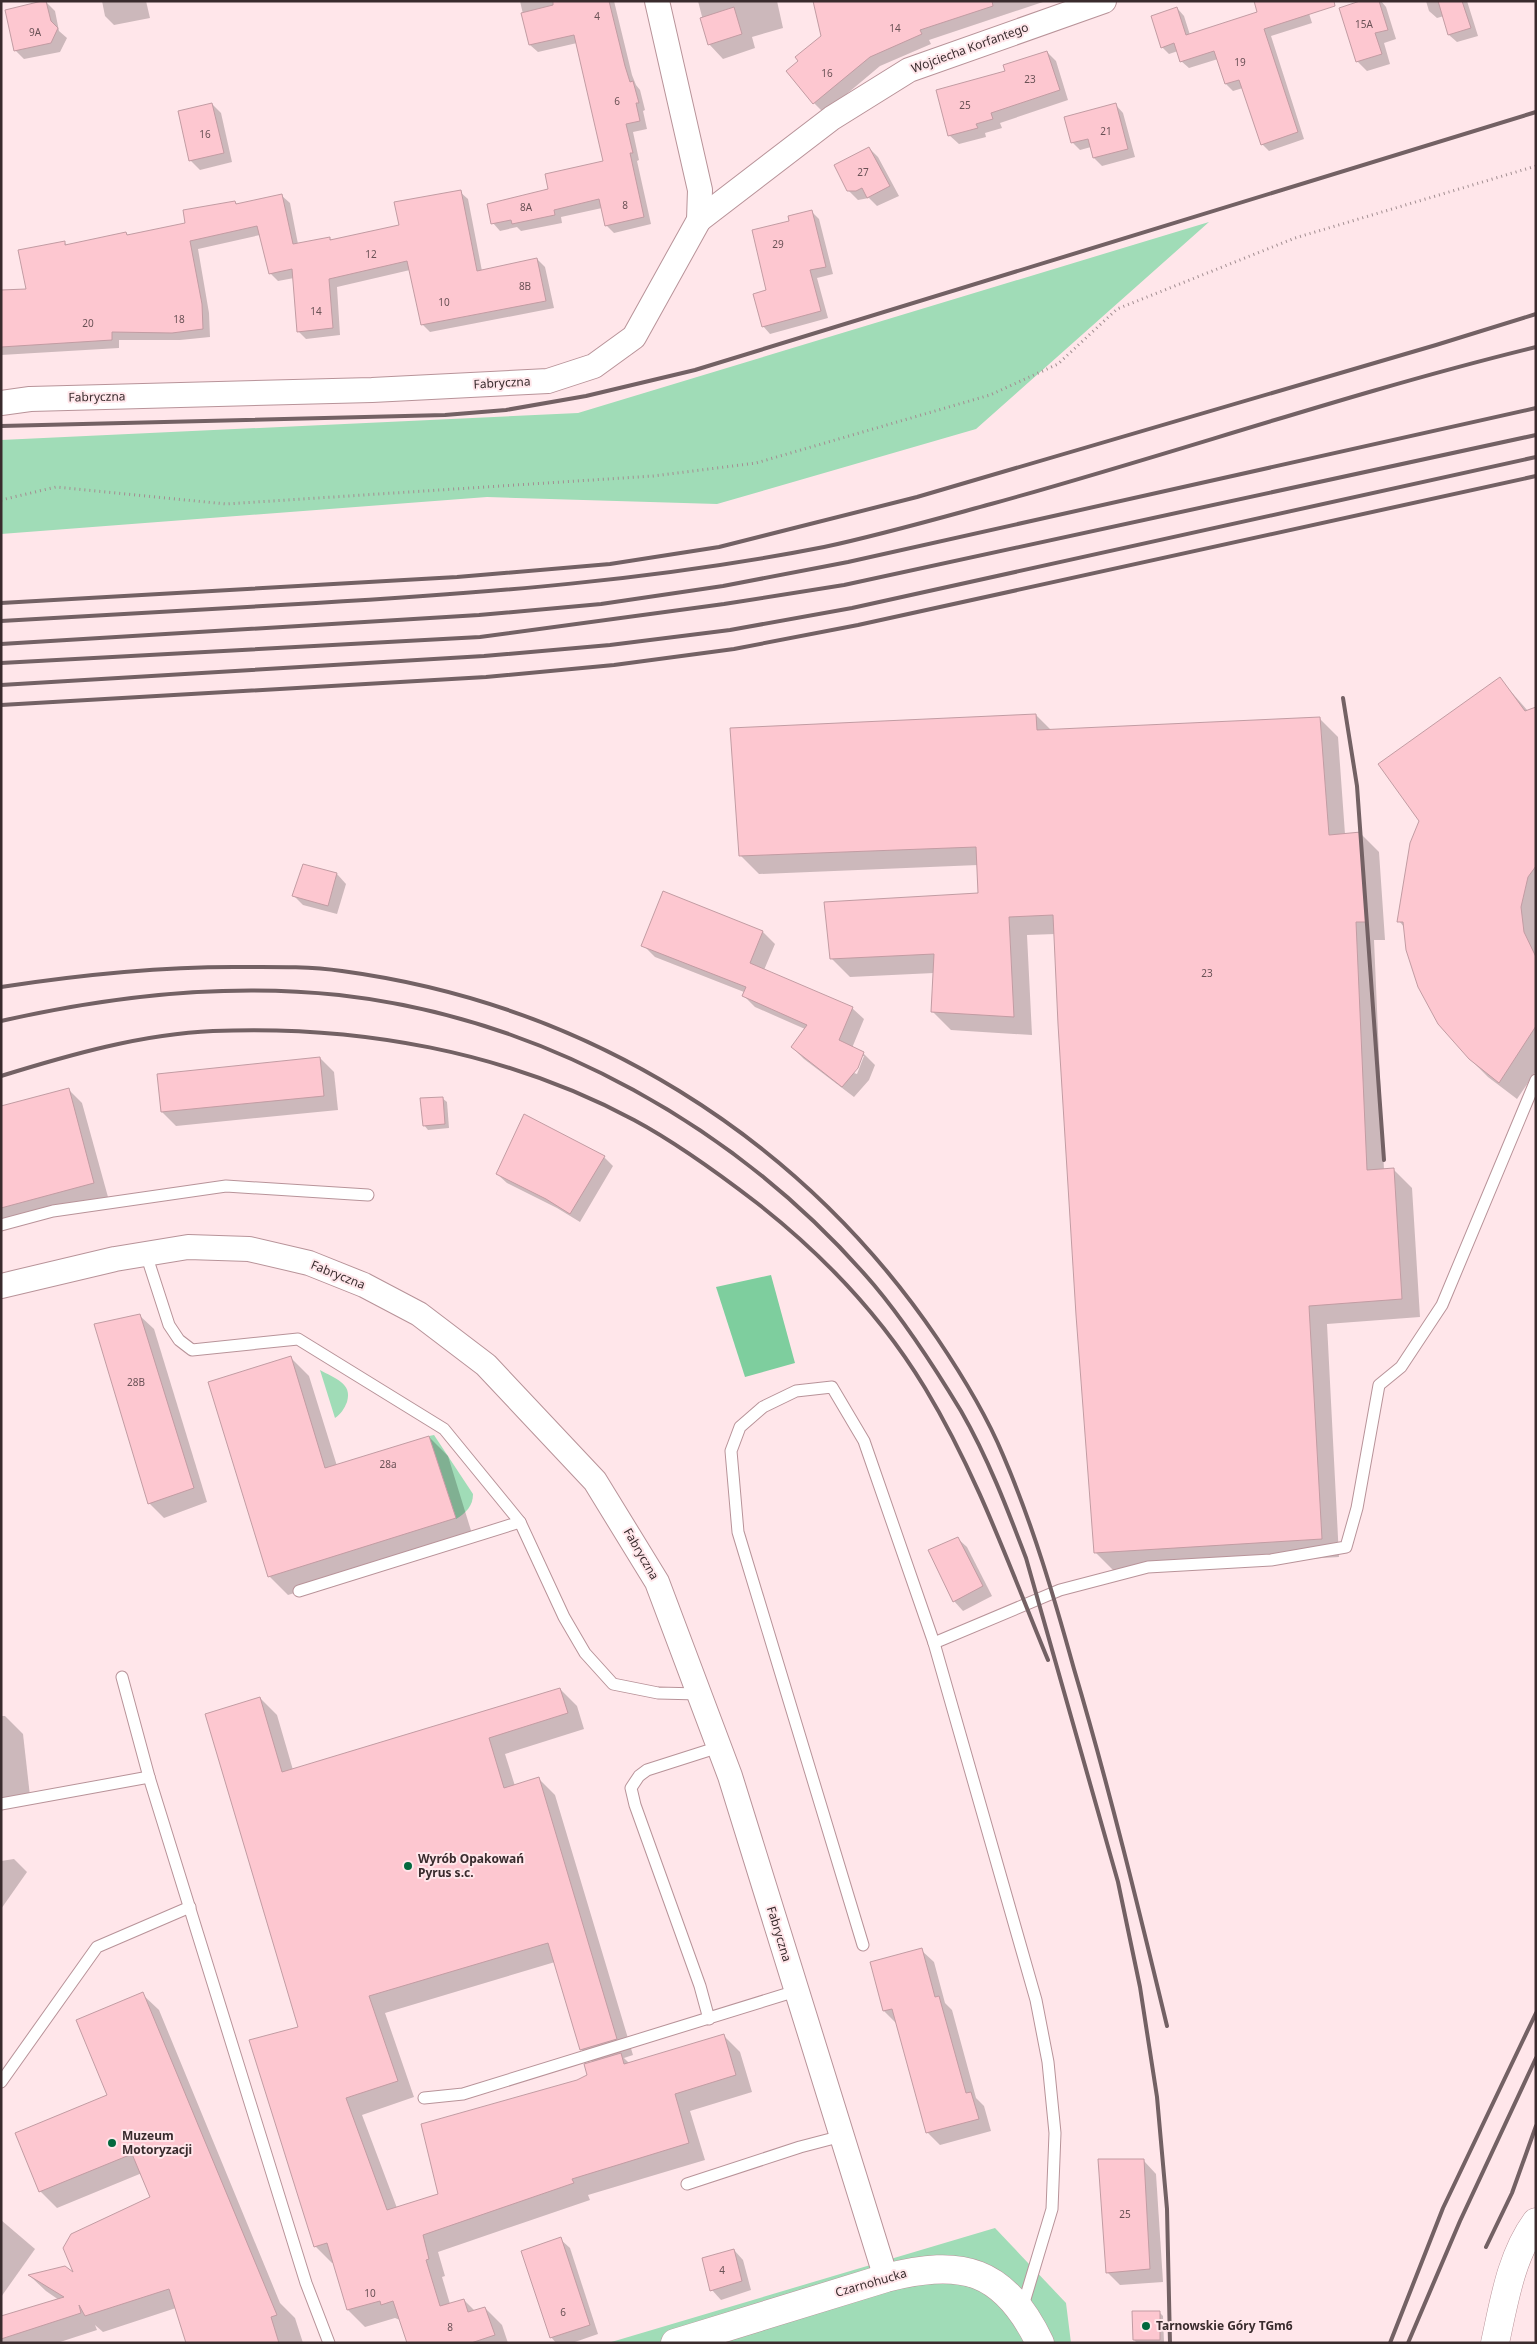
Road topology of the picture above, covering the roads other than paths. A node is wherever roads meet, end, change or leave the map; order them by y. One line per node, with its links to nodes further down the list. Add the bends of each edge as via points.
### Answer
1 (657, 1): 3 (street, Fabryczna, via 700,190)
2 (1104, 1): 3 (street, Wojciecha Korfantego, via 909,70 832,118)
3 (699, 220): 4 (street, Fabryczna, via 634,337 594,366 548,381 372,390 30,399)
4 (1, 403)
5 (1536, 1080): 12 (lane, via 1442,1305 1401,1367 1379,1385 1357,1508 1346,1547 1271,1560 1148,1567 1060,1590)
6 (368, 1195): 7 (lane, via 226,1186 53,1211)
7 (1, 1225)
8 (146, 1254): 9 (street, Fabryczna); 10 (lane, via 169,1325 179,1340 192,1350 298,1339 444,1430); 14 (street, Fabryczna, via 188,1247 249,1249 309,1263 364,1285 419,1314 486,1364 595,1482 628,1532 658,1582)
9 (1, 1286)
10 (520, 1522): 11 (lane); 14 (lane, via 564,1617 585,1652 613,1684 658,1693)
11 (299, 1591)
12 (934, 1643): 19 (lane, via 864,1440 832,1387 796,1391 762,1407 740,1426 731,1451 738,1532); 28 (lane, via 1036,2000 1048,2062 1056,2133 1052,2209)
13 (122, 1677): 16 (lane)
14 (699, 1694): 15 (street, Fabryczna)
15 (719, 1747): 20 (street, Fabryczna); 21 (lane, via 647,1770 631,1788)
16 (148, 1777): 17 (lane); 18 (lane)
17 (1, 1804)
18 (190, 1907): 22 (lane, via 97,1948); 29 (lane, via 306,2283)
19 (863, 1945)
20 (796, 1991): 21 (lane); 24 (street, Fabryczna)
21 (709, 2019): 23 (lane, via 463,2094)
22 (1, 2082)
23 (424, 2098)
24 (842, 2136): 25 (lane); 27 (street, Fabryczna)
25 (687, 2184)
26 (1536, 2222): 32 (street, via 1525,2237 1506,2289)
27 (886, 2278): 28 (street, Czarnohucka, via 914,2270 949,2268 968,2272 990,2279 1008,2293); 30 (street, Czarnohucka)
28 (1022, 2311): 31 (street, Czarnohucka)
29 (329, 2343)
30 (675, 2343)
31 (1040, 2343)
32 (1495, 2343)

